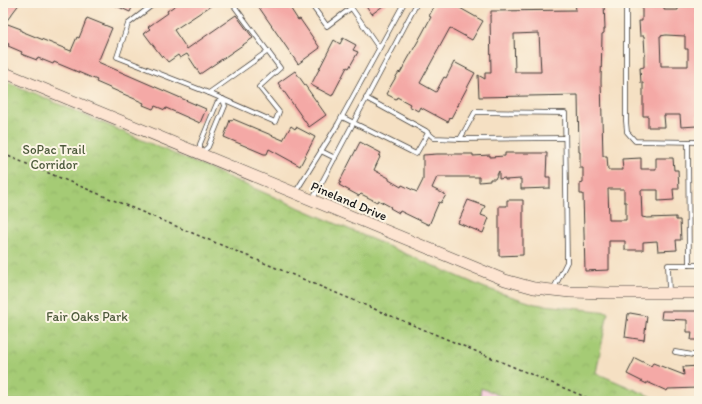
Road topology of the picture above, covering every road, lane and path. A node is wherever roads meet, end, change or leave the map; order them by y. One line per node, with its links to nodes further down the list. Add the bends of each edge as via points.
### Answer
1 (155, 3): 12 (lane, via 128,24 117,57)
2 (232, 3): 10 (lane)
3 (310, 3): 8 (lane, via 327,26)
4 (348, 3): 8 (lane)
5 (404, 3): 9 (lane)
6 (417, 3): 13 (lane)
7 (626, 3): 20 (lane, via 627,132 636,141)
8 (351, 8): 9 (lane)
9 (379, 48): 15 (lane)
10 (268, 51): 12 (lane); 14 (lane, via 280,68 259,87 279,112 275,122)
11 (3, 72): 24 (street, Pineland Drive)
12 (209, 93): 14 (lane)
13 (366, 98): 16 (lane); 17 (lane)
14 (223, 99): 24 (lane, via 217,103 200,144); 24 (lane, via 225,106 208,147)
15 (342, 117): 16 (lane); 22 (lane)
16 (354, 122): 17 (lane, via 416,154); 25 (lane)
17 (428, 132): 19 (lane, via 434,138)
18 (565, 138): 19 (lane); 19 (lane, via 565,113 475,112); 30 (lane, via 567,262)
19 (460, 139)
20 (688, 142): 21 (lane); 28 (lane)
21 (699, 142)
22 (321, 151): 25 (lane); 26 (lane)
23 (3, 154): 35 (path)
24 (200, 154): 26 (street, Pineland Drive)
25 (335, 158): 27 (lane)
26 (295, 193): 27 (street, Pineland Drive)
27 (312, 201): 30 (street, Pineland Drive, via 505,280)
28 (689, 265): 29 (lane); 32 (lane, via 668,265)
29 (699, 265)
30 (552, 290): 32 (street, Pineland Drive)
31 (699, 293): 32 (street, Pineland Drive)
32 (669, 294)
33 (675, 352): 34 (lane)
34 (699, 356)
35 (595, 401)

